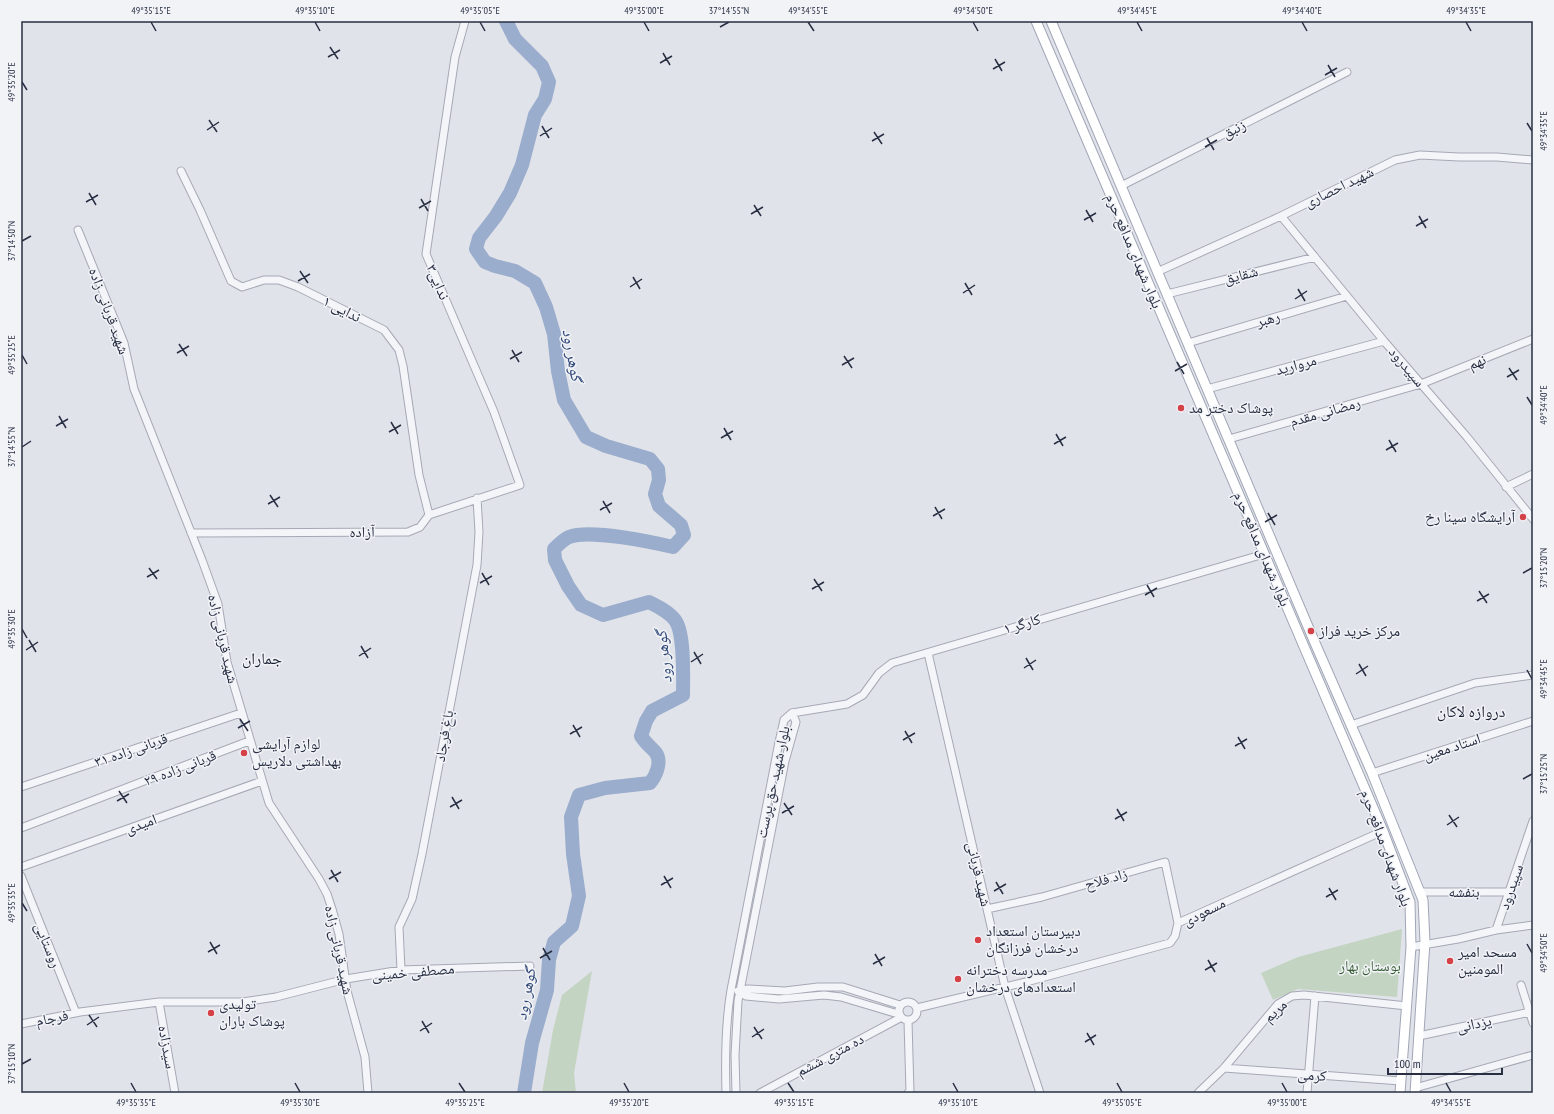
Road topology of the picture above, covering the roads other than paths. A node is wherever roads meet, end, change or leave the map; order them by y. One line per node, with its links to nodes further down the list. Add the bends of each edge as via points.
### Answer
1 (465, 21): 23 (street, ندایی۳, via 455,57 426,254 494,412)
2 (1036, 21): 15 (main road, بلوار شهدای مدافع حرم)
3 (1051, 21): 7 (main road, بلوار شهدای مدافع حرم)
4 (1347, 72): 7 (street, زنبق)
5 (1533, 160): 8 (street, شهید احصاری, via 1420,155 1395,160)
6 (182, 172): 26 (street, ندایی ۱, via 232,281 242,287 264,280 279,280 298,287 384,330 399,350 419,475)
7 (1121, 186): 11 (main road, بلوار شهدای مدافع حرم)
8 (1281, 216): 10 (street, سپیدرود); 11 (street, شهید احصاری)
9 (78, 230): 28 (street, شهید قربانی زاده, via 124,343 134,389)
10 (1315, 257): 12 (street, شقایق); 13 (street, سپیدرود)
11 (1157, 272): 12 (main road, بلوار شهدای مدافع حرم)
12 (1167, 294): 14 (main road, بلوار شهدای مدافع حرم)
13 (1348, 296): 17 (street, سپیدرود); 18 (street, رهبر)
14 (1177, 318): 15 (main road); 18 (main road, بلوار شهدای مدافع حرم)
15 (1165, 322): 29 (main road, بلوار شهدای مدافع حرم)
16 (1533, 340): 19 (street, نهم)
17 (1384, 341): 19 (street, سپیدرود); 20 (street, مروارید)
18 (1188, 343): 20 (main road, بلوار شهدای مدافع حرم)
19 (1421, 384): 21 (street, رمضانی مقدم); 24 (street, سپیدرود)
20 (1207, 389): 21 (main road, بلوار شهدای مدافع حرم)
21 (1229, 439): 35 (main road, بلوار شهدای مدافع حرم)
22 (1533, 474): 24 (street)
23 (520, 485): 25 (street, آزاده)
24 (1506, 487): 27 (street, سپیدرود)
25 (477, 498): 26 (street, آزاده); 60 (street, باغ فرجاد, via 479,532 476,565 422,854 412,899 399,927)
26 (429, 515): 28 (street, آزاده, via 420,527 408,532)
27 (1533, 519)
28 (191, 533): 32 (street, شهید قربانی زاده, via 218,604 227,662)
29 (1264, 554): 30 (street, کارگر ۱); 42 (main road, بلوار شهدای مدافع حرم)
30 (928, 653): 33 (street, کارگر ۱, via 892,662 879,673 863,695 847,704); 51 (street, شهید قربانی)
31 (1533, 674): 35 (street, via 1476,683)
32 (241, 713): 36 (street, شهید قربانی زاده); 39 (street, قربانی زاده ۳۱)
33 (792, 713): 43 (street, بلوار شهید حق پرست, via 784,720); 44 (street, بلوار شهید حق پرست, via 796,722)
34 (1533, 721): 37 (street, استاد معین)
35 (1351, 725): 37 (main road, بلوار شهدای مدافع حرم)
36 (250, 742): 38 (street, شهید قربانی زاده); 41 (street, قربانی زاده ۲۹)
37 (1372, 773): 47 (main road, بلوار شهدای مدافع حرم)
38 (262, 781): 45 (street, امیدی); 61 (street, شهید قربانی زاده, via 269,803 327,894 339,934)
39 (21, 787)
40 (1533, 821): 48 (street, سپیدرود)
41 (21, 828)
42 (1383, 831): 52 (street, مسعودی); 58 (main road, بلوار شهدای مدافع حرم, via 1410,902)
43 (760, 840): 44 (street); 49 (street, بلوار شهید حق پرست)
44 (769, 841): 50 (street, بلوار شهید حق پرست)
45 (21, 867)
46 (21, 876): 77 (street, روستایی)
47 (1420, 892): 48 (street, بنفشه); 55 (main road, بلوار شهدای مدافع حرم, via 1423,900)
48 (1508, 892): 54 (street, سپیدرود)
49 (749, 897): 50 (street); 65 (street, بلوار شهید حق پرست)
50 (758, 899): 66 (street, بلوار شهید حق پرست)
51 (987, 909): 52 (street, زاد فلاح, via 1165,862); 64 (street, شهید قربانی)
52 (1178, 923): 64 (street, مسعودی, via 1175,936 1170,943)
53 (1533, 925): 54 (street)
54 (1496, 930): 56 (street)
55 (1424, 934): 56 (street); 57 (main road, بلوار شهدای مدافع حرم)
56 (1436, 943): 57 (street)
57 (1424, 945): 58 (street); 82 (main road, بلوار شهدای مدافع حرم)
58 (1411, 947): 74 (main road, بلوار شهدای مدافع حرم)
59 (530, 966): 60 (street, مصطفی خمینی)
60 (401, 970): 61 (street, مصطفی خمینی)
61 (346, 979): 71 (street, مصطفی خمینی, via 242,1002); 91 (street, شهید قربانی زاده, via 365,1057)
62 (1521, 985): 76 (street)
63 (818, 987): 67 (street); 68 (street); 73 (street, via 843,987)
64 (1005, 987): 75 (street); 96 (street, شهید قربانی)
65 (731, 990): 66 (street); 86 (street, بلوار شهید حق پرست, via 727,1014)
66 (740, 991): 67 (street); 70 (street, via 746,996); 87 (street, بلوار شهید حق پرست)
67 (785, 991): 70 (street)
68 (817, 995): 70 (street); 78 (street, via 840,997)
69 (1315, 996): 74 (street, مریم); 84 (street, مریم, via 1292,996 1278,1004); 85 (street)
70 (786, 999)
71 (159, 1002): 72 (street, مصطفی خمینی); 90 (street, سیدزاده)
72 (131, 1005): 77 (street, فرجام)
73 (900, 1006): 75 (street, via 905,1002 911,1002); 78 (street)
74 (1407, 1006): 88 (main road, بلوار شهدای مدافع حرم)
75 (917, 1008): 79 (street, via 914,1019)
76 (1530, 1012): 80 (street); 82 (street, یزدانی)
77 (76, 1013): 81 (street, فرجام)
78 (899, 1016): 79 (street); 94 (street, ده متری ششم)
79 (908, 1021): 95 (street)
80 (1533, 1023)
81 (21, 1024)
82 (1419, 1036): 89 (main road, بلوار شهدای مدافع حرم)
83 (1533, 1055): 89 (street)
84 (1224, 1068): 85 (street, کرمی); 97 (street, مریم)
85 (1309, 1074): 88 (street, کرمی); 98 (street)
86 (726, 1075): 87 (street); 92 (street, بلوار شهید حق پرست)
87 (736, 1075): 93 (street, بلوار شهید حق پرست)
88 (1401, 1081): 99 (main road, بلوار شهدای مدافع حرم)
89 (1415, 1090)
90 (175, 1093)
91 (368, 1093)
92 (726, 1093)
93 (736, 1093)
94 (760, 1093)
95 (908, 1093)
96 (1040, 1093)
97 (1198, 1093)
98 (1306, 1093)
99 (1400, 1093)

